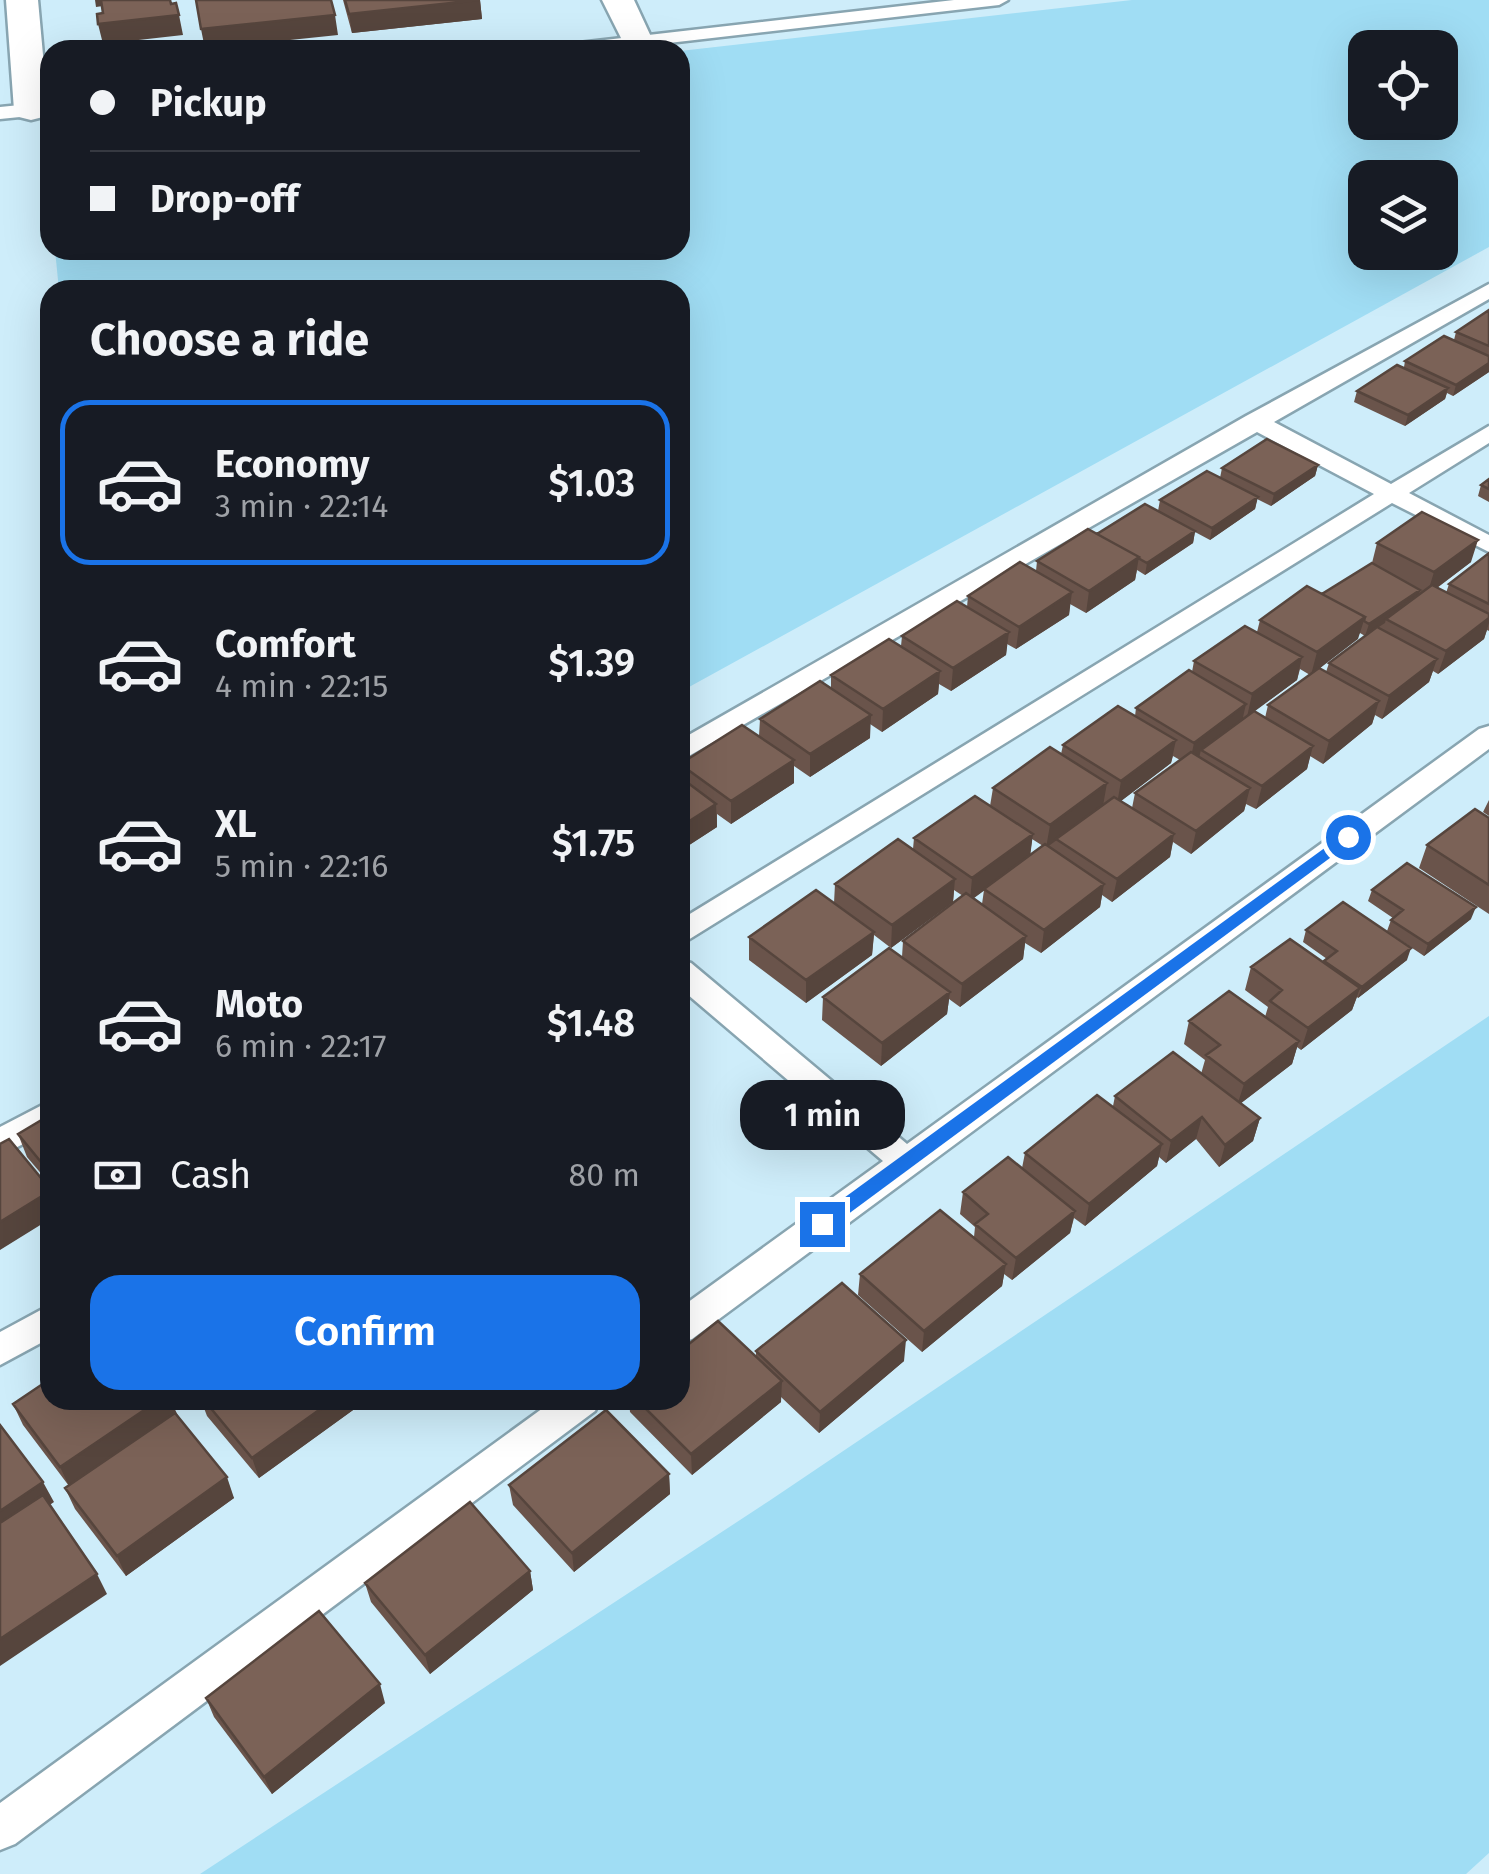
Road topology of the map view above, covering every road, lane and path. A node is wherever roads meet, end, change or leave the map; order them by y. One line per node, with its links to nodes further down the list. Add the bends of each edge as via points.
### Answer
1 (22, 0): 6 (street)
2 (618, 0): 4 (street)
3 (999, 0): 5 (lane)
4 (637, 40)
5 (646, 40)
6 (27, 110)
7 (1489, 290): 8 (lane)
8 (1254, 422): 10 (lane); 13 (lane)
9 (1489, 433): 10 (lane)
10 (1390, 494): 11 (lane); 14 (lane)
11 (1489, 545)
12 (1489, 735): 18 (lane)
13 (690, 746)
14 (690, 928)
15 (690, 979): 18 (lane)
16 (40, 1120): 17 (lane)
17 (0, 1142)
18 (906, 1162): 19 (lane)
19 (690, 1321)
20 (40, 1326): 21 (lane)
21 (0, 1350)
22 (568, 1410): 23 (lane)
23 (0, 1829)

